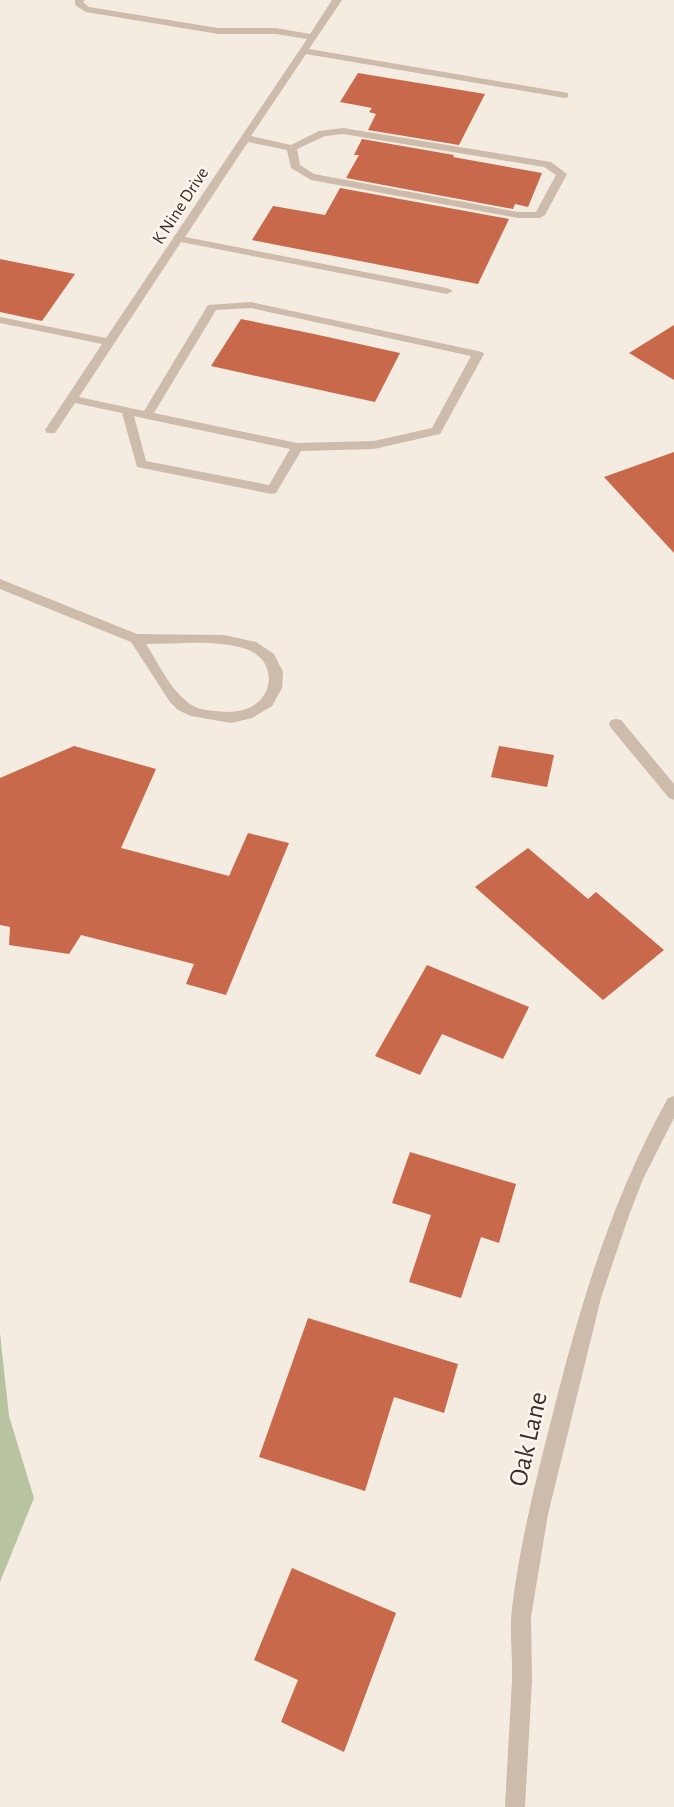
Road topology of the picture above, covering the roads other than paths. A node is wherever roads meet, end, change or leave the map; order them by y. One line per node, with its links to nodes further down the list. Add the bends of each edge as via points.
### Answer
1 (80, 0): 3 (street, via 78,3 86,9 218,31 276,31)
2 (337, 0): 3 (street, K Nine Drive)
3 (313, 37): 4 (street, K Nine Drive)
4 (303, 51): 5 (street); 6 (street, K Nine Drive)
5 (565, 95)
6 (245, 138): 7 (street); 8 (street, K Nine Drive)
7 (292, 147): 7 (street, via 295,166 311,177 518,215 540,215 562,174 546,164 343,131 323,133)
8 (180, 239): 9 (street); 11 (street, K Nine Drive)
9 (447, 291)
10 (0, 320): 11 (street)
11 (109, 342): 12 (street, K Nine Drive)
12 (73, 399): 13 (street); 15 (street, K Nine Drive)
13 (127, 411): 14 (street); 16 (street, via 141,464 272,490)
14 (147, 415): 16 (street); 16 (street, via 212,307 251,305 478,354 436,431 374,446)
15 (51, 430)
16 (297, 447)
17 (0, 584): 18 (street)
18 (136, 639): 18 (street, via 180,704 193,712 234,719 250,715 264,706 279,681 276,668 256,646 238,641)
19 (616, 724): 20 (street)
20 (674, 794)
21 (674, 1103): 22 (street, Oak Lane, via 633,1180 613,1232 572,1371 541,1501 522,1610)
22 (515, 1807)

